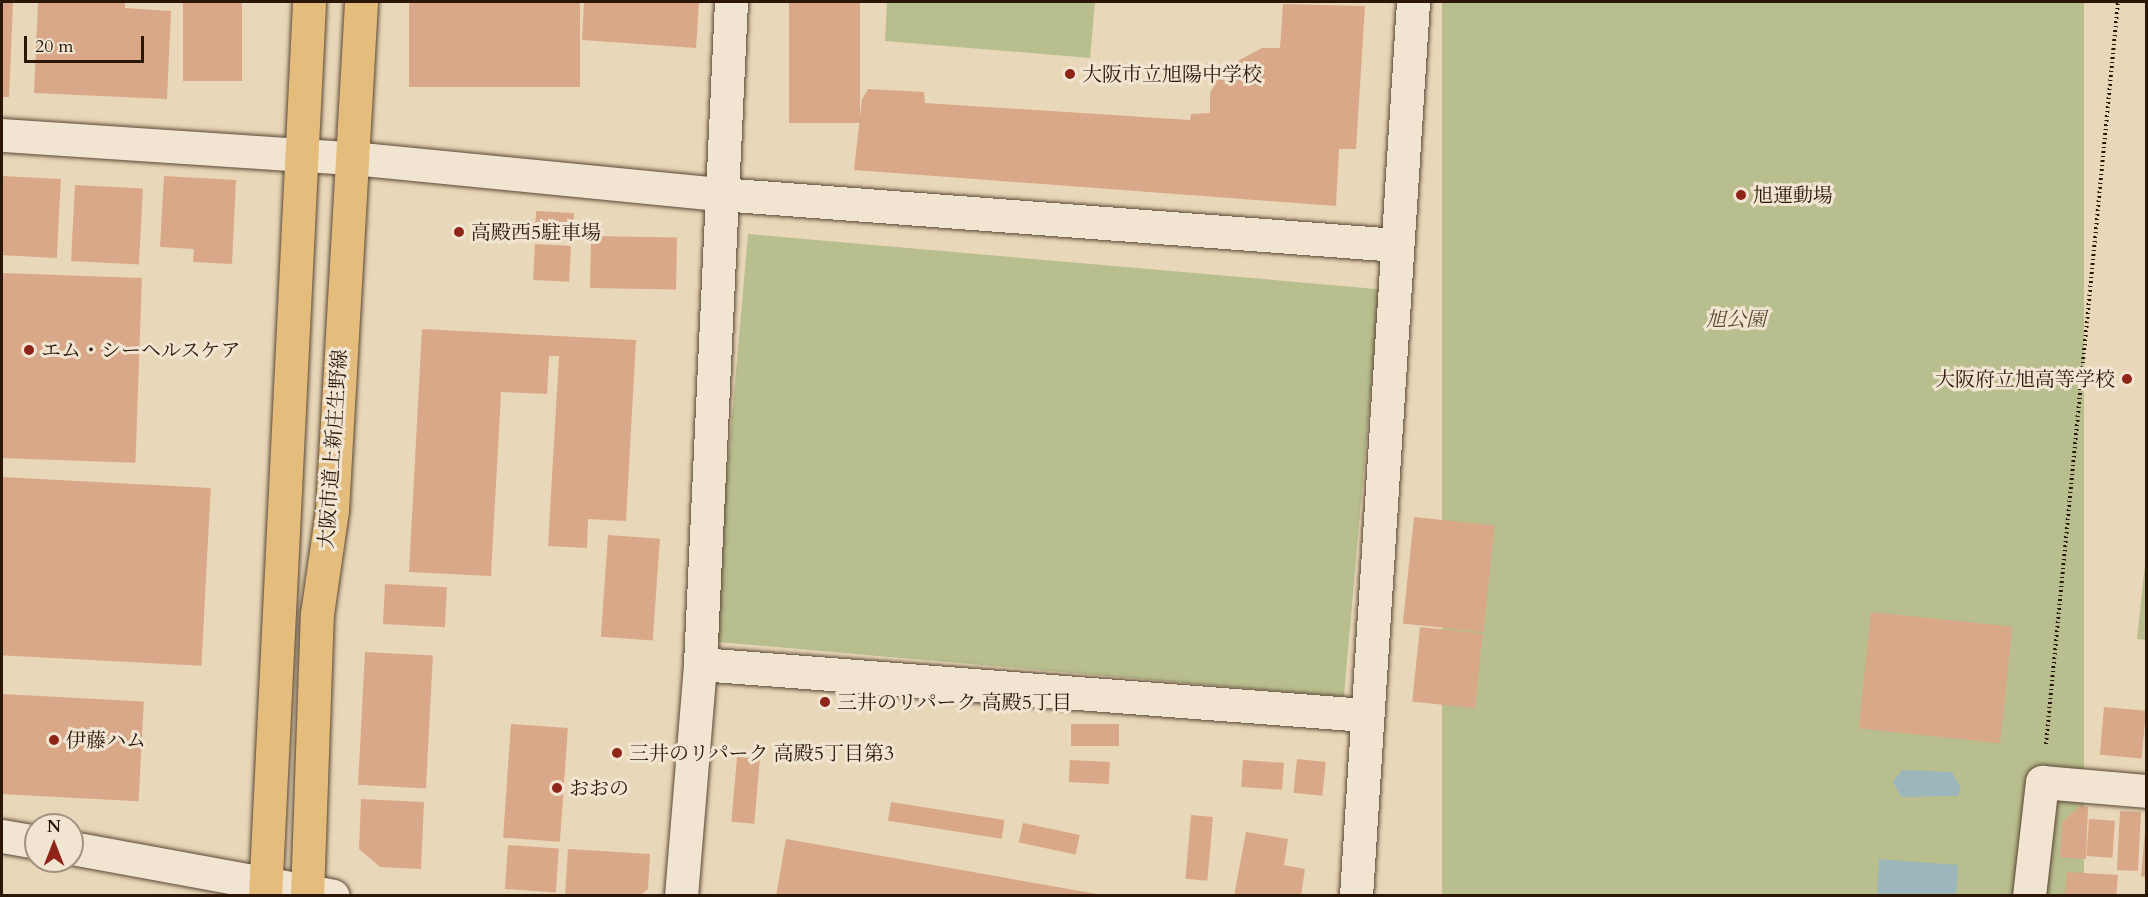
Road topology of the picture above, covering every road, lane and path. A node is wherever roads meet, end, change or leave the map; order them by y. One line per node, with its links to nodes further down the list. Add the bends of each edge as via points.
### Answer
1 (309, 2): 7 (main road)
2 (361, 2): 8 (main road, 大阪市道上新庄生野線)
3 (731, 2): 9 (street)
4 (1413, 2): 10 (street)
5 (2118, 2): 13 (path)
6 (2, 135): 7 (street)
7 (301, 154): 8 (street); 18 (main road)
8 (352, 158): 9 (street); 19 (main road, 大阪市道上新庄生野線, via 332,510 317,614)
9 (720, 194): 10 (street); 11 (street)
10 (1396, 245): 12 (street)
11 (700, 664): 12 (street); 20 (street)
12 (1365, 715): 21 (street)
13 (2042, 782): 14 (street); 22 (street)
14 (2146, 791)
15 (2, 836): 16 (street)
16 (24, 840)
17 (84, 851): 18 (street)
18 (265, 890): 19 (street)
19 (316, 894)
20 (681, 896)
21 (1356, 896)
22 (2029, 896)

